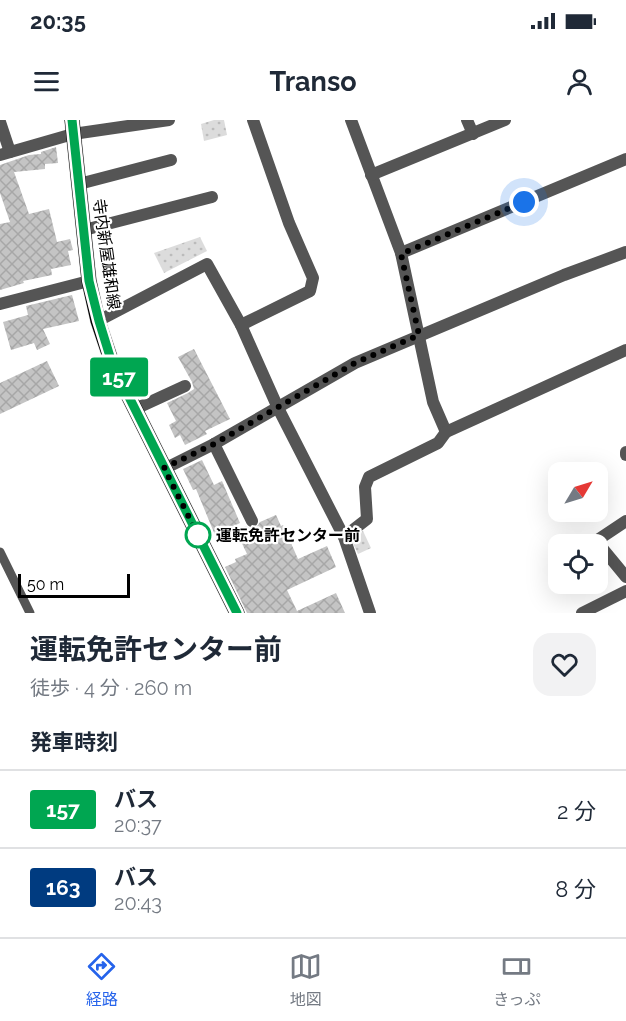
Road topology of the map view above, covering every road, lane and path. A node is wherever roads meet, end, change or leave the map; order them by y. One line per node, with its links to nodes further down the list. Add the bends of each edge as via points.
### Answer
1 (169, 120): 7 (street)
2 (253, 120): 21 (street, via 313,278 310,291)
3 (351, 120): 12 (street)
4 (467, 120): 8 (street)
5 (505, 120): 8 (street)
6 (0, 122): 9 (street)
7 (73, 127): 9 (street); 13 (main road, 寺内新屋雄和線)
8 (472, 134): 12 (street)
9 (5, 153)
10 (626, 159): 17 (street)
11 (171, 160): 13 (street)
12 (371, 175): 17 (street)
13 (79, 184): 15 (main road, 寺内新屋雄和線)
14 (212, 197): 15 (street)
15 (84, 230): 18 (main road, 寺内新屋雄和線)
16 (626, 252): 22 (street)
17 (401, 254): 22 (street)
18 (89, 281): 19 (street); 20 (main road, 寺内新屋雄和線)
19 (0, 304)
20 (99, 321): 21 (street, via 207,264); 26 (main road, 寺内新屋雄和線, via 112,363)
21 (241, 325): 25 (street)
22 (419, 335): 25 (street, via 355,363); 27 (street, via 432,402)
23 (626, 351): 27 (street)
24 (185, 386): 26 (street)
25 (278, 408): 28 (street); 32 (street)
26 (135, 410): 29 (main road, 寺内新屋雄和線)
27 (446, 432): 32 (street, via 438,443 369,477 365,487 367,519)
28 (214, 444): 29 (street); 30 (street)
29 (164, 468): 37 (main road, 寺内新屋雄和線)
30 (252, 521)
31 (626, 521): 34 (street, via 598,543)
32 (344, 537): 38 (street)
33 (0, 552): 36 (lane)
34 (626, 577)
35 (626, 591): 39 (street)
36 (30, 613)
37 (237, 613)
38 (370, 613)
39 (582, 613)

